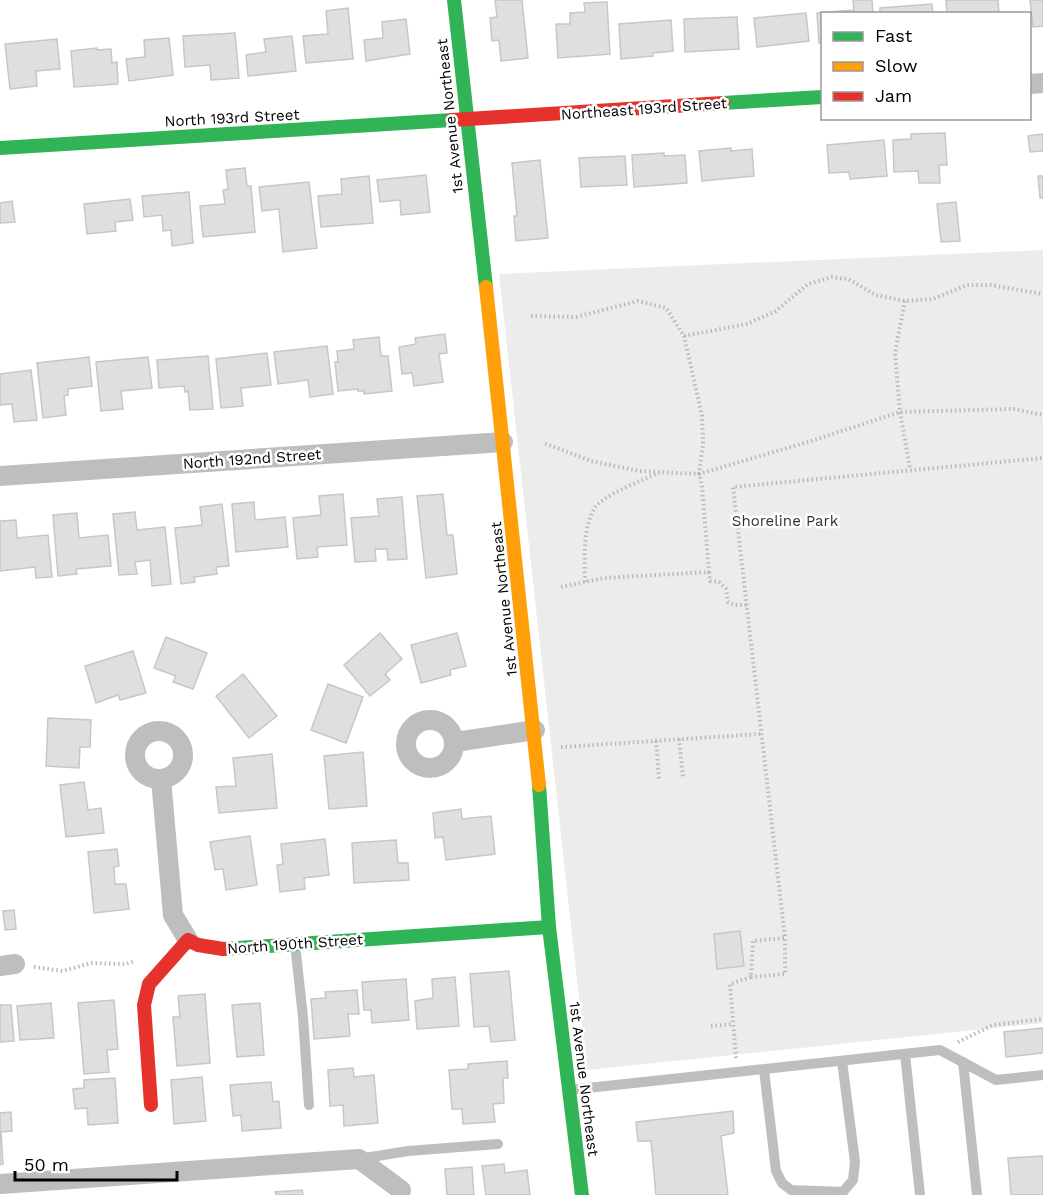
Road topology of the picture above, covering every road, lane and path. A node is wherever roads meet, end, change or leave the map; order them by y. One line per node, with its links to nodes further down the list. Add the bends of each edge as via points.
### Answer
1 (454, 0): 3 (street, 1st Avenue Northeast)
2 (821, 98): 3 (street, Northeast 193rd Street)
3 (466, 121): 4 (street, North 193rd Street); 11 (street, 1st Avenue Northeast)
4 (0, 148)
5 (1043, 294): 6 (path, via 967,285 933,299)
6 (905, 301): 8 (path, via 876,295 848,279 832,277 808,284 776,311 747,324); 9 (path, via 895,352)
7 (531, 316): 8 (path, via 576,317 638,301 666,308)
8 (684, 336): 16 (path, via 702,416)
9 (900, 412): 10 (path, via 1014,409); 14 (path); 16 (path)
10 (1043, 414)
11 (503, 442): 17 (street, North 192nd Street); 22 (street, 1st Avenue Northeast)
12 (544, 443): 15 (path, via 591,461)
13 (1043, 458): 14 (path)
14 (910, 469): 21 (path, via 733,487)
15 (659, 472): 16 (path); 19 (path, via 623,488 595,507 585,536)
16 (699, 474): 18 (path)
17 (0, 476)
18 (709, 572): 19 (path); 21 (path, via 710,581 719,582 726,590 728,602)
19 (585, 582): 20 (path)
20 (561, 587)
21 (747, 605): 23 (path)
22 (535, 730): 26 (street); 31 (street, 1st Avenue Northeast)
23 (762, 734): 24 (path); 32 (path)
24 (679, 739): 25 (path); 28 (path)
25 (656, 741): 27 (path); 30 (path)
26 (455, 742)
27 (561, 747)
28 (683, 777)
29 (161, 779): 33 (street, via 173,915)
30 (659, 779)
31 (549, 927): 34 (street, North 190th Street); 48 (street, 1st Avenue Northeast)
32 (785, 938): 37 (path, via 753,941); 37 (path, via 785,974)
33 (188, 940): 34 (street, North 190th Street, via 222,949); 49 (street, via 149,984 144,1005)
34 (295, 944): 50 (lane)
35 (142, 954): 36 (path, via 126,964 91,963 63,971)
36 (8, 965)
37 (751, 977): 39 (path, via 730,984)
38 (1043, 1019): 42 (path, via 993,1024)
39 (733, 1024): 40 (path); 41 (path)
40 (711, 1026)
41 (735, 1047)
42 (940, 1050): 43 (lane); 45 (lane)
43 (905, 1054): 44 (lane); 56 (lane)
44 (842, 1061): 46 (lane); 46 (lane, via 855,1162 853,1180 843,1192 791,1190 782,1183 776,1171)
45 (963, 1062): 47 (lane, via 996,1080); 57 (lane)
46 (764, 1070): 48 (lane)
47 (1043, 1075)
48 (569, 1090): 55 (street, 1st Avenue Northeast)
49 (151, 1105)
50 (309, 1105)
51 (498, 1144): 52 (lane)
52 (360, 1159): 53 (street); 54 (street)
53 (0, 1184)
54 (401, 1190)
55 (582, 1195)
56 (920, 1195)
57 (977, 1195)

